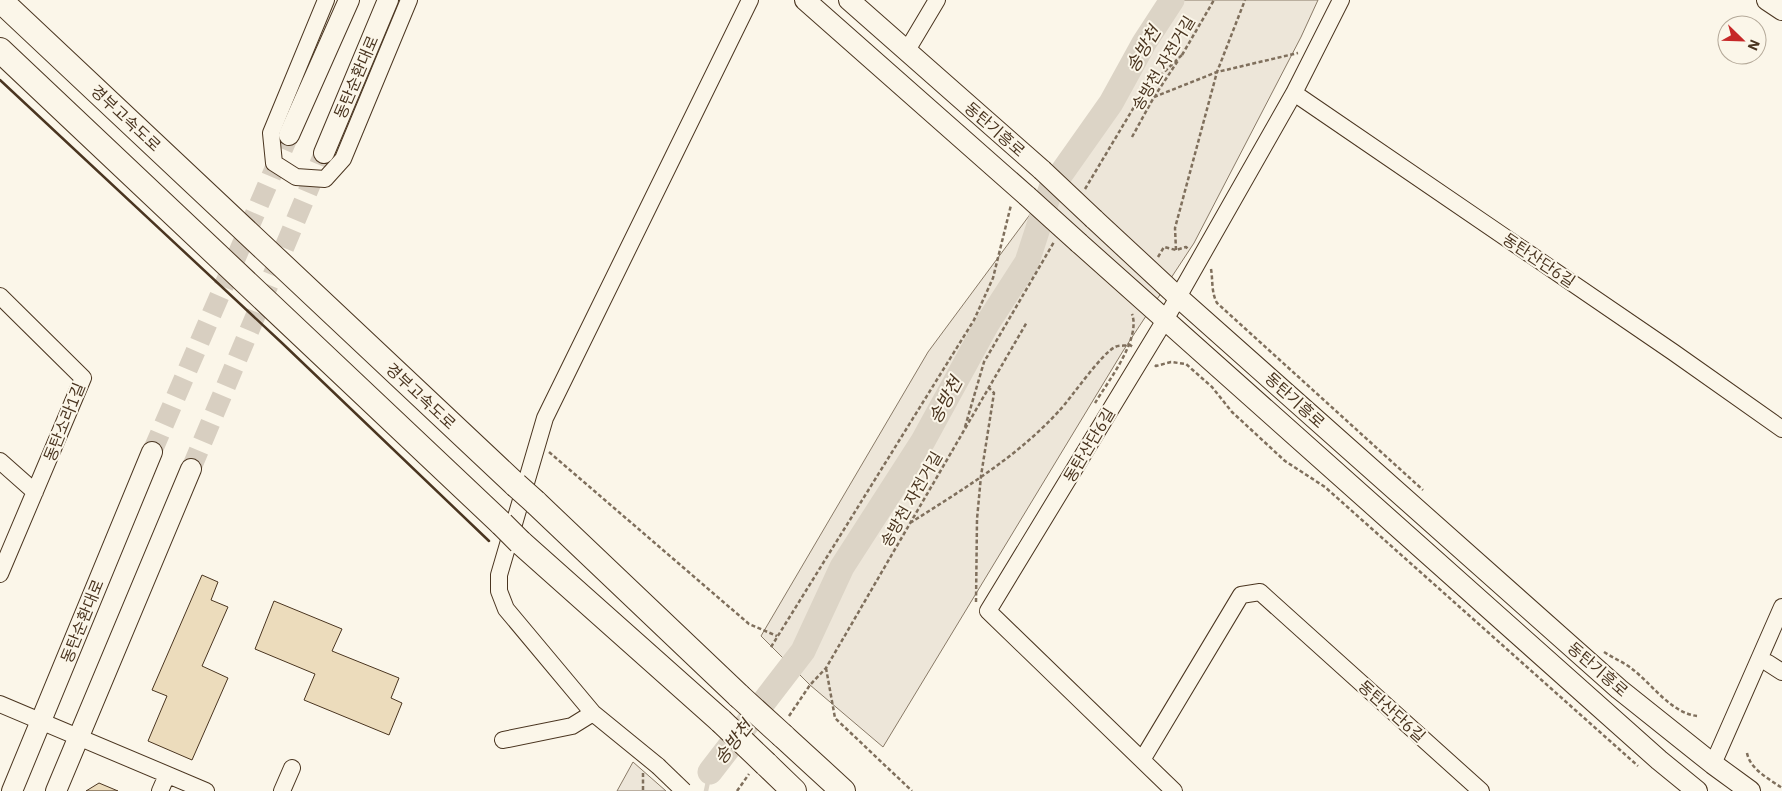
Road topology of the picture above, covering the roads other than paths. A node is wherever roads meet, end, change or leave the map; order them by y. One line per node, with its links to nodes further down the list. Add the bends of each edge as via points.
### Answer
1 (0, 0): 47 (highway, 경부고속도로, bridge)
2 (349, 0): 16 (main road)
3 (388, 0): 17 (main road, 동탄순환대로)
4 (410, 0): 11 (street, via 343,159 325,179 296,177 274,163 271,133)
5 (750, 0): 32 (street, via 545,418 499,575 499,591 506,609)
6 (805, 0): 20 (main road, 동탄기흥로, bridge, via 1019,200 1079,243)
7 (849, 0): 14 (main road, 동탄기흥로)
8 (937, 0): 14 (street)
9 (1341, 0): 15 (street, 동탄산단6길)
10 (1767, 0): 12 (main road)
11 (320, 4)
12 (1782, 10)
13 (0, 50): 46 (highway, bridge, via 520,542 722,721)
14 (906, 52): 19 (main road, 동탄기흥로, bridge, via 1042,170)
15 (1294, 93): 19 (street, 동탄산단6길); 21 (street, 동탄산단6길)
16 (289, 135)
17 (324, 154)
18 (0, 296): 25 (street, 동탄소라1길, via 83,378)
19 (1178, 297): 20 (street, 동탄산단6길); 37 (main road, 동탄기흥로, via 1619,689)
20 (1165, 320): 36 (street, 동탄산단6길, via 988,611); 50 (main road, 동탄기흥로)
21 (1782, 429)
22 (152, 452): 33 (main road, 동탄순환대로)
23 (0, 461): 25 (street)
24 (191, 469): 34 (main road)
25 (35, 492): 26 (street, 동탄소라1길)
26 (6, 545): 27 (street, 동탄소라1길)
27 (0, 574)
28 (1782, 607): 37 (street)
29 (1768, 663): 30 (street)
30 (1782, 672)
31 (0, 704): 33 (street)
32 (593, 713): 35 (street, via 572,726); 45 (street, bridge)
33 (41, 721): 34 (street); 40 (main road, 동탄순환대로)
34 (79, 737): 39 (street); 41 (main road)
35 (504, 740)
36 (1142, 760): 48 (street, 동탄산단6길); 49 (street, 동탄산단6길, via 1241,595 1260,592)
37 (1713, 764): 51 (main road, 동탄기흥로)
38 (292, 768): 44 (street)
39 (167, 775): 42 (street); 43 (street)
40 (12, 791)
41 (56, 791)
42 (160, 791)
43 (206, 791)
44 (282, 791)
45 (684, 791)
46 (794, 791)
47 (843, 791)
48 (1174, 791)
49 (1481, 791)
50 (1697, 791)
51 (1750, 791)

